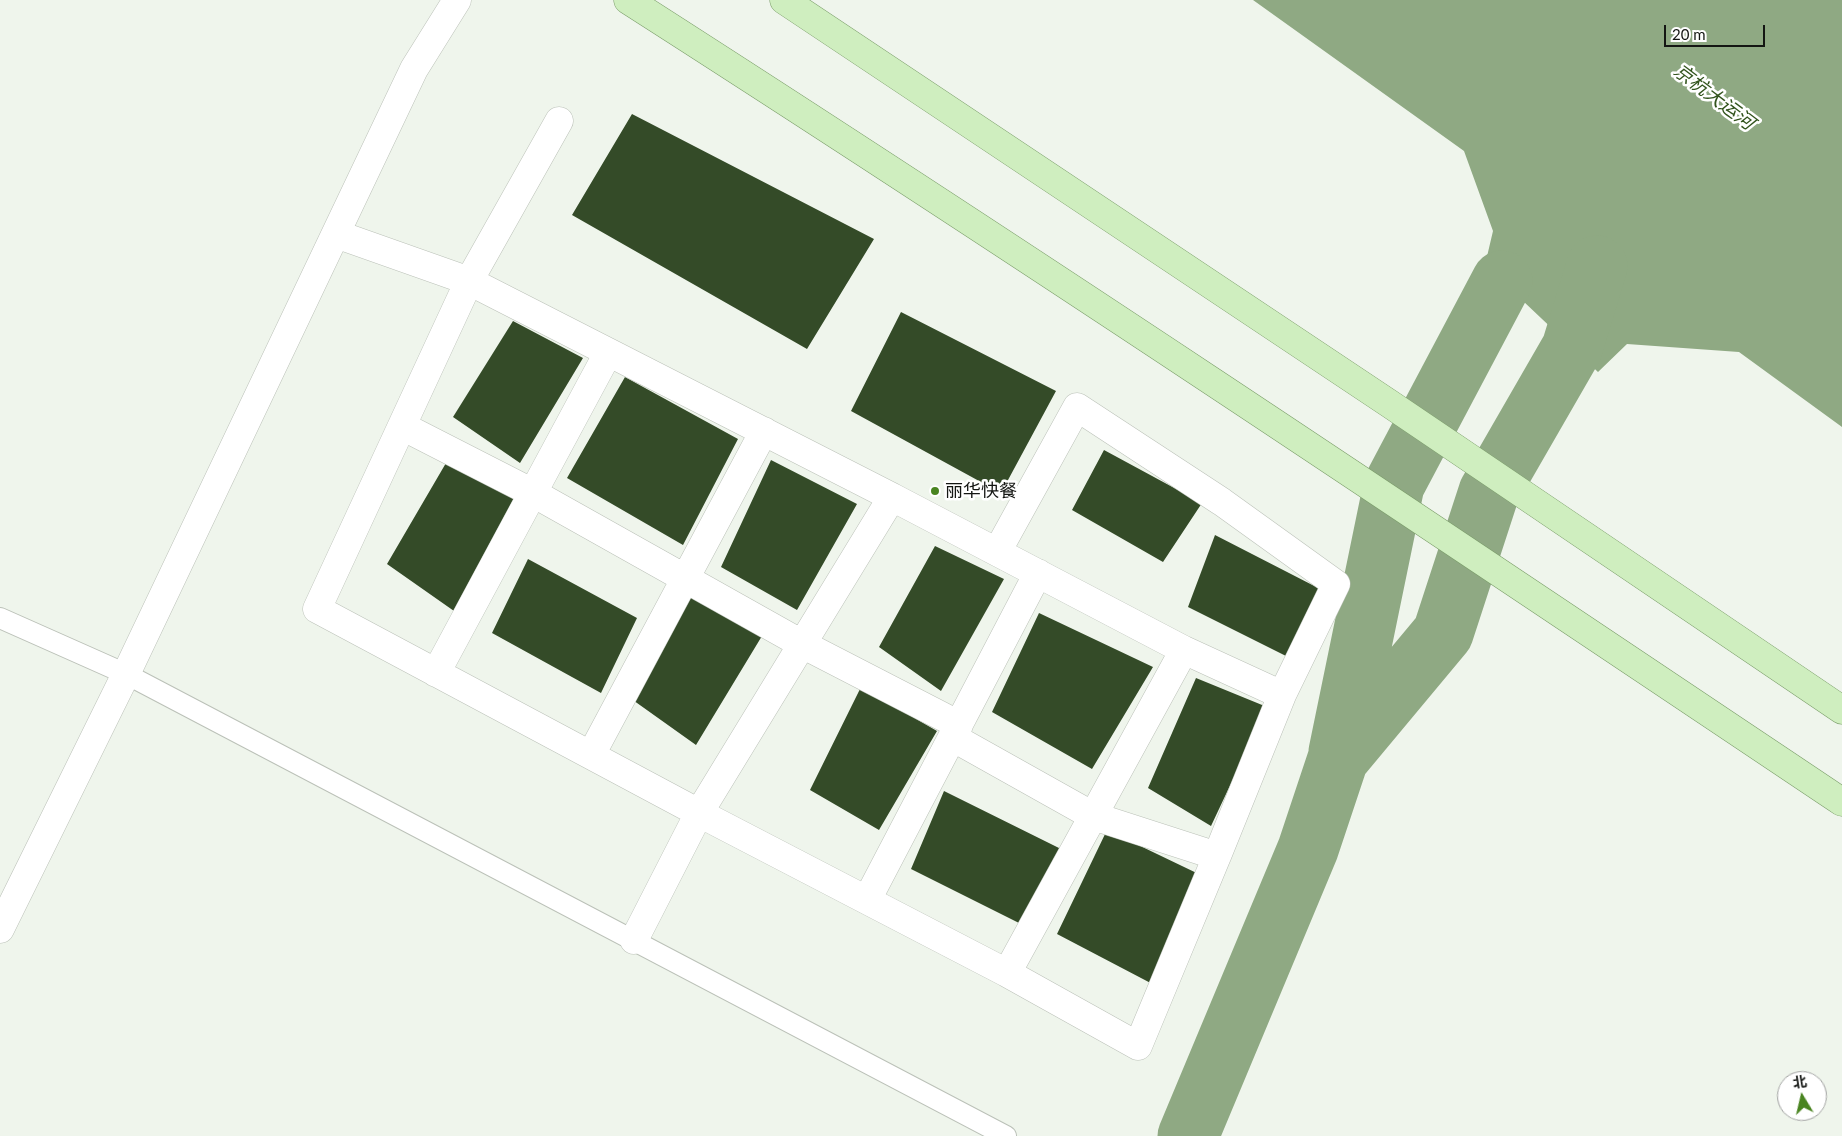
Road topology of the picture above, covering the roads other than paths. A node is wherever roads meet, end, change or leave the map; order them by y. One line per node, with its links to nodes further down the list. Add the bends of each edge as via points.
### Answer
1 (457, 0): 5 (street, via 414,69)
2 (628, 0): 24 (main road, via 900,174 1359,477)
3 (784, 0): 21 (main road)
4 (559, 121): 6 (street)
5 (336, 234): 6 (street); 19 (street)
6 (469, 281): 7 (street); 8 (street)
7 (608, 352): 9 (street); 10 (street)
8 (402, 426): 10 (street); 18 (street, via 317,608)
9 (764, 432): 11 (street); 14 (street)
10 (533, 493): 14 (street); 18 (street)
11 (892, 497): 12 (street); 16 (street)
12 (997, 552): 13 (street); 20 (street, via 1077,407 1222,502 1336,584)
13 (1038, 573): 17 (street); 22 (street)
14 (685, 579): 16 (street); 23 (street)
15 (0, 618): 19 (lane)
16 (802, 644): 22 (street); 25 (street)
17 (1184, 650): 20 (street); 26 (street)
18 (436, 673): 23 (street)
19 (126, 674): 29 (street); 30 (lane)
20 (1282, 695): 27 (street)
21 (1842, 710)
22 (956, 731): 26 (street); 28 (street)
23 (590, 755): 25 (street)
24 (1842, 802)
25 (699, 813): 28 (street); 30 (street)
26 (1093, 816): 27 (street); 31 (street)
27 (1217, 856): 31 (street, via 1138,1046)
28 (867, 900): 31 (street)
29 (0, 929)
30 (634, 940): 32 (lane)
31 (1007, 973)
32 (1006, 1136)

